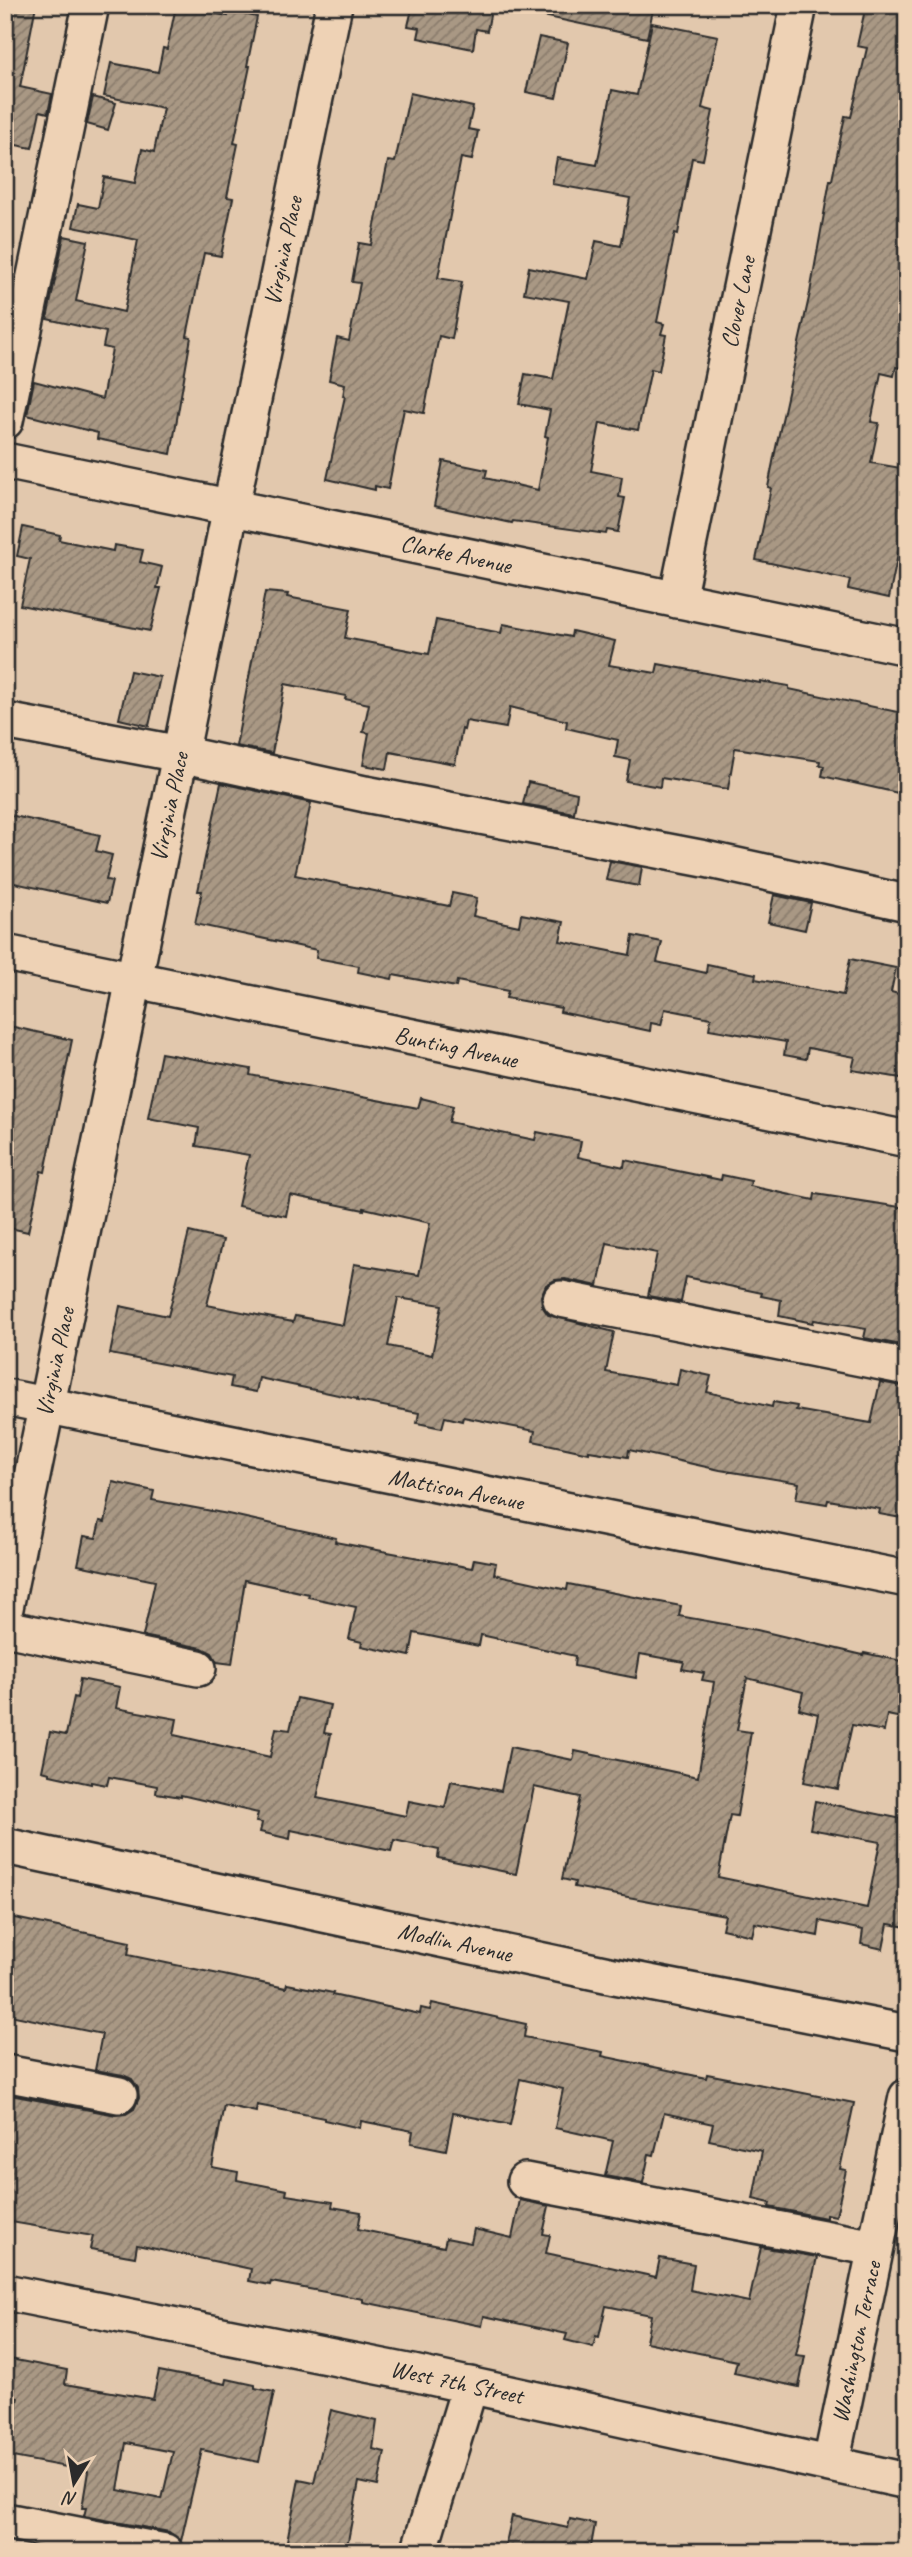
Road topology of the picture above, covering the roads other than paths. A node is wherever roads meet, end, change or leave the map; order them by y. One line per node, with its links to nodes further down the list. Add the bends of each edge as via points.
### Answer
1 (91, 5): 4 (street)
2 (334, 5): 6 (street, Virginia Place)
3 (799, 5): 7 (street, Clover Lane)
4 (5, 421)
5 (5, 461): 6 (street, Clarke Avenue)
6 (230, 507): 7 (street, Clarke Avenue); 10 (street, Virginia Place)
7 (677, 600): 8 (street, Clarke Avenue)
8 (907, 647)
9 (5, 721): 10 (street)
10 (180, 754): 11 (street); 13 (street, Virginia Place)
11 (907, 903)
12 (5, 953): 13 (street, Bunting Avenue)
13 (133, 981): 14 (street, Bunting Avenue); 18 (street, Virginia Place)
14 (907, 1139)
15 (561, 1299): 16 (street)
16 (907, 1367)
17 (5, 1397): 18 (street, Mattison Avenue)
18 (46, 1405): 19 (street, Mattison Avenue); 20 (street, Virginia Place)
19 (907, 1579)
20 (5, 1608)
21 (5, 1628): 22 (street)
22 (198, 1668)
23 (5, 1846): 24 (street, Modlin Avenue, via 614,1976)
24 (907, 2033)
25 (5, 2073): 26 (street)
26 (119, 2095)
27 (907, 2097): 29 (street, Washington Terrace)
28 (525, 2181): 29 (street)
29 (875, 2248): 32 (street, Washington Terrace)
30 (5, 2292): 31 (street, West 7th Street)
31 (470, 2385): 32 (street, West 7th Street); 36 (street)
32 (831, 2463): 33 (street, West 7th Street)
33 (907, 2481)
34 (5, 2521): 35 (street)
35 (165, 2552)
36 (419, 2552)

